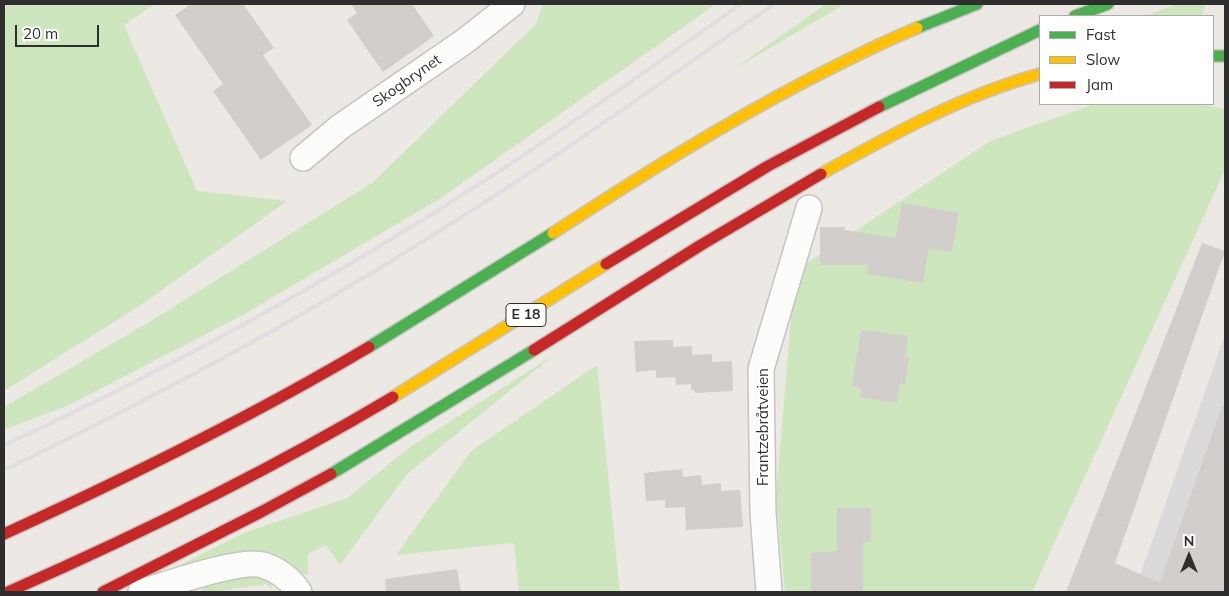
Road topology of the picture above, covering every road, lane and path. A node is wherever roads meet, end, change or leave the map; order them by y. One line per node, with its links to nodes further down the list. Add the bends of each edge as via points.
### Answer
1 (512, 4): 9 (street, Skogbrynet, via 340,127)
2 (946, 4): 6 (highway)
3 (977, 4): 6 (highway)
4 (1108, 4): 5 (highway)
5 (1078, 15)
6 (926, 22): 11 (highway, via 872,46 704,137 460,292 241,420)
7 (1039, 30): 12 (highway, E 18, via 841,125 737,184 360,416 278,461 180,513)
8 (1039, 74): 13 (highway, via 993,90 860,152 754,211 386,442 234,526)
9 (303, 158)
10 (809, 208): 16 (street, Frantzebråtveien, via 761,369 763,513)
11 (4, 534)
12 (8, 592)
13 (103, 592)
14 (140, 592): 15 (street, via 232,565 261,564 280,572)
15 (299, 592)
16 (769, 592)

